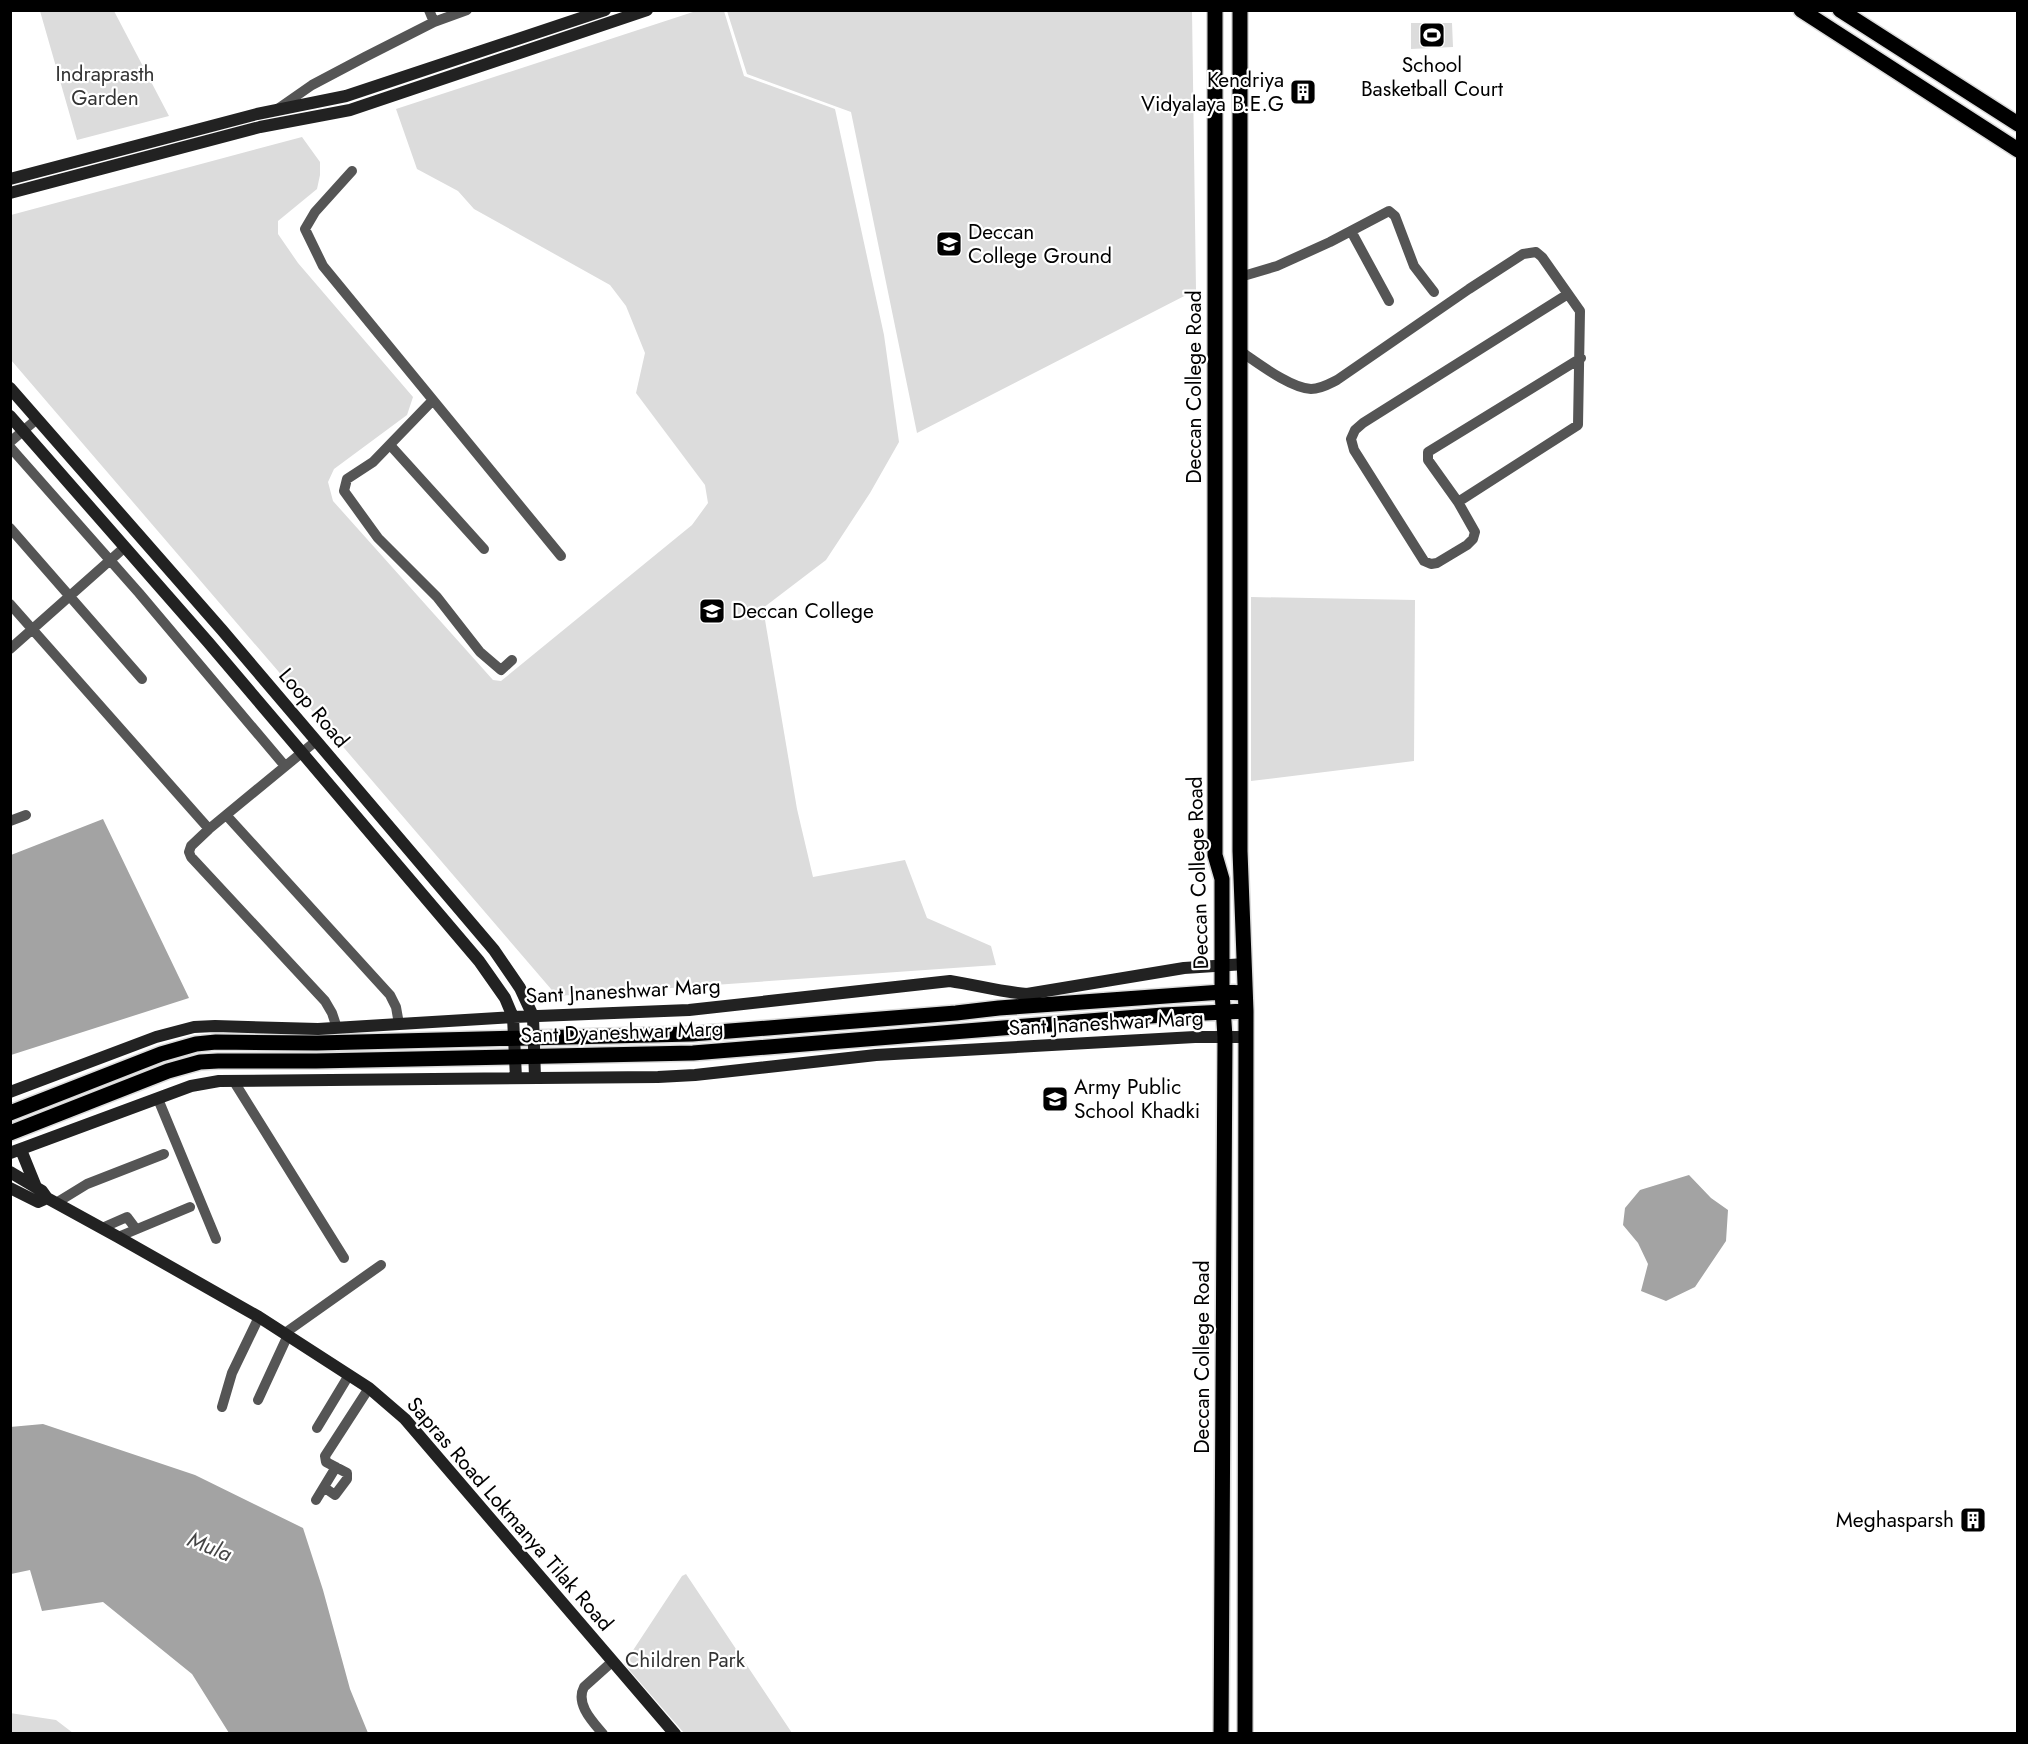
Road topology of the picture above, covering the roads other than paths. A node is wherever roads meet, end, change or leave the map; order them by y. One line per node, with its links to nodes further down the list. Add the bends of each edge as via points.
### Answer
1 (429, 10): 9 (street)
2 (466, 10): 9 (street)
3 (605, 10): 10 (street, via 346,96)
4 (647, 10): 13 (street, via 350,110)
5 (1215, 10): 53 (main road, Deccan College Road, via 1215,855 1222,879)
6 (1240, 10): 19 (main road, Deccan College Road)
7 (1801, 10): 14 (main road)
8 (1840, 10): 12 (main road)
9 (434, 22): 10 (street, via 312,85)
10 (276, 110): 11 (street)
11 (241, 118): 13 (street); 16 (street)
12 (2018, 124)
13 (245, 131): 17 (street)
14 (2018, 150)
15 (352, 171): 26 (street, via 305,229 323,266)
16 (10, 179)
17 (11, 192)
18 (1351, 231): 19 (street, via 1277,266); 20 (street, via 1389,211 1395,216 1414,266); 22 (street)
19 (1240, 277): 23 (main road, Deccan College Road)
20 (1434, 292)
21 (1568, 294): 23 (street, via 1542,257 1536,252 1523,254 1323,387 1298,386); 24 (street, via 1580,311); 33 (street, via 1355,430 1351,439 1354,450 1424,561 1437,563 1473,540 1474,532)
22 (1389, 301)
23 (1240, 351): 52 (main road, Deccan College Road, via 1240,854)
24 (1581, 358): 33 (street, via 1578,425); 33 (street, via 1428,452 1428,460)
25 (10, 388): 28 (street, Loop Road)
26 (433, 400): 31 (street); 37 (street)
27 (10, 417): 29 (street, Loop Road)
28 (37, 419): 29 (street); 45 (street, Loop Road)
29 (23, 431): 30 (street); 35 (street, Loop Road)
30 (10, 442)
31 (390, 445): 36 (street); 43 (street, via 347,479 344,491 378,538 437,597 480,652 501,670)
32 (10, 447): 38 (street)
33 (1458, 502)
34 (10, 528): 39 (street)
35 (125, 547): 38 (street); 46 (street, Loop Road)
36 (484, 549)
37 (561, 556)
38 (110, 561): 39 (street); 47 (street)
39 (70, 597): 41 (street); 44 (street)
40 (10, 604): 41 (street)
41 (33, 629): 42 (street); 51 (street)
42 (10, 649)
43 (512, 660)
44 (142, 679)
45 (316, 741): 46 (street); 60 (street, Loop Road, via 494,950 520,988)
46 (302, 752): 47 (street); 61 (street, Loop Road, via 480,961)
47 (285, 766): 49 (street)
48 (26, 815): 50 (street)
49 (227, 816): 51 (street); 62 (street, via 390,995)
50 (10, 821)
51 (209, 829): 63 (street, via 191,846 191,857 325,1001)
52 (1245, 964): 53 (street, Sant Jnaneshwar Marg); 56 (main road, Deccan College Road)
53 (1222, 966): 54 (street, Sant Jnaneshwar Marg, via 1184,968 1027,994); 55 (main road, Deccan College Road)
54 (1001, 992): 57 (main road); 60 (street, Sant Jnaneshwar Marg, via 950,981 689,1010)
55 (1222, 992): 56 (main road, Sant Dyaneshwar Marg); 57 (main road, Sant Dyaneshwar Marg); 59 (main road, Deccan College Road)
56 (1245, 993): 58 (main road, Deccan College Road)
57 (999, 1008): 65 (main road, Sant Dyaneshwar Marg, via 692,1034)
58 (1246, 1011): 59 (main road, Sant Dyaneshwar Marg); 67 (main road, Deccan College Road)
59 (1223, 1012): 66 (main road, Deccan College Road); 68 (main road, Sant Dyaneshwar Marg, via 693,1053)
60 (533, 1016): 61 (street, Sant Jnaneshwar Marg); 65 (street, Loop Road)
61 (513, 1017): 62 (street, Sant Jnaneshwar Marg); 64 (street, Loop Road)
62 (399, 1024): 63 (street, Sant Jnaneshwar Marg)
63 (337, 1028): 73 (street, Sant Jnaneshwar Marg, via 194,1027 156,1037)
64 (514, 1037): 65 (main road, Sant Dyaneshwar Marg); 69 (street, Loop Road); 75 (main road, Sant Dyaneshwar Marg, via 196,1044)
65 (534, 1037): 68 (street, Loop Road)
66 (1225, 1037): 67 (street, Sant Jnaneshwar Marg); 71 (street, Sant Jnaneshwar Marg, via 876,1055 695,1076); 101 (main road, Deccan College Road)
67 (1246, 1037): 102 (main road, Deccan College Road)
68 (534, 1055): 69 (main road, Sant Dyaneshwar Marg); 71 (street, Loop Road)
69 (515, 1056): 70 (street, Loop Road); 76 (main road, Sant Dyaneshwar Marg, via 200,1062)
70 (516, 1078): 71 (street, Sant Jnaneshwar Marg); 72 (street, Sant Jnaneshwar Marg)
71 (535, 1078)
72 (233, 1080): 74 (street, Sant Jnaneshwar Marg, via 205,1082); 88 (street)
73 (10, 1092)
74 (158, 1099): 77 (street, Sant Jnaneshwar Marg); 87 (street)
75 (10, 1113)
76 (10, 1133)
77 (16, 1152): 81 (street)
78 (164, 1154): 82 (street)
79 (10, 1172): 81 (street, Sapras Road Lokmanya Tilak Road)
80 (10, 1188): 82 (street, Sapras Road Lokmanya Tilak Road, via 38,1202)
81 (36, 1188): 82 (street, Sapras Road Lokmanya Tilak Road)
82 (51, 1201): 84 (street, Sapras Road Lokmanya Tilak Road)
83 (190, 1207): 85 (street)
84 (102, 1228): 85 (street, via 127,1217); 86 (street, Sapras Road Lokmanya Tilak Road)
85 (136, 1228): 86 (street)
86 (118, 1237): 90 (street, Sapras Road Lokmanya Tilak Road)
87 (216, 1239)
88 (344, 1258)
89 (381, 1265): 91 (street)
90 (259, 1317): 91 (street, Sapras Road Lokmanya Tilak Road); 95 (street, via 232,1373)
91 (286, 1334): 92 (street, Sapras Road Lokmanya Tilak Road); 94 (street)
92 (349, 1375): 93 (street, Sapras Road Lokmanya Tilak Road); 96 (street)
93 (369, 1388): 97 (street, via 325,1456 326,1462 347,1473 347,1479 335,1495 325,1488); 98 (street, Sapras Road Lokmanya Tilak Road, via 405,1419)
94 (258, 1400)
95 (222, 1407)
96 (317, 1428)
97 (316, 1500)
98 (613, 1661): 99 (street, via 581,1693 584,1708); 100 (street, Sapras Road Lokmanya Tilak Road)
99 (603, 1734)
100 (675, 1734)
101 (1221, 1734)
102 (1245, 1734)

